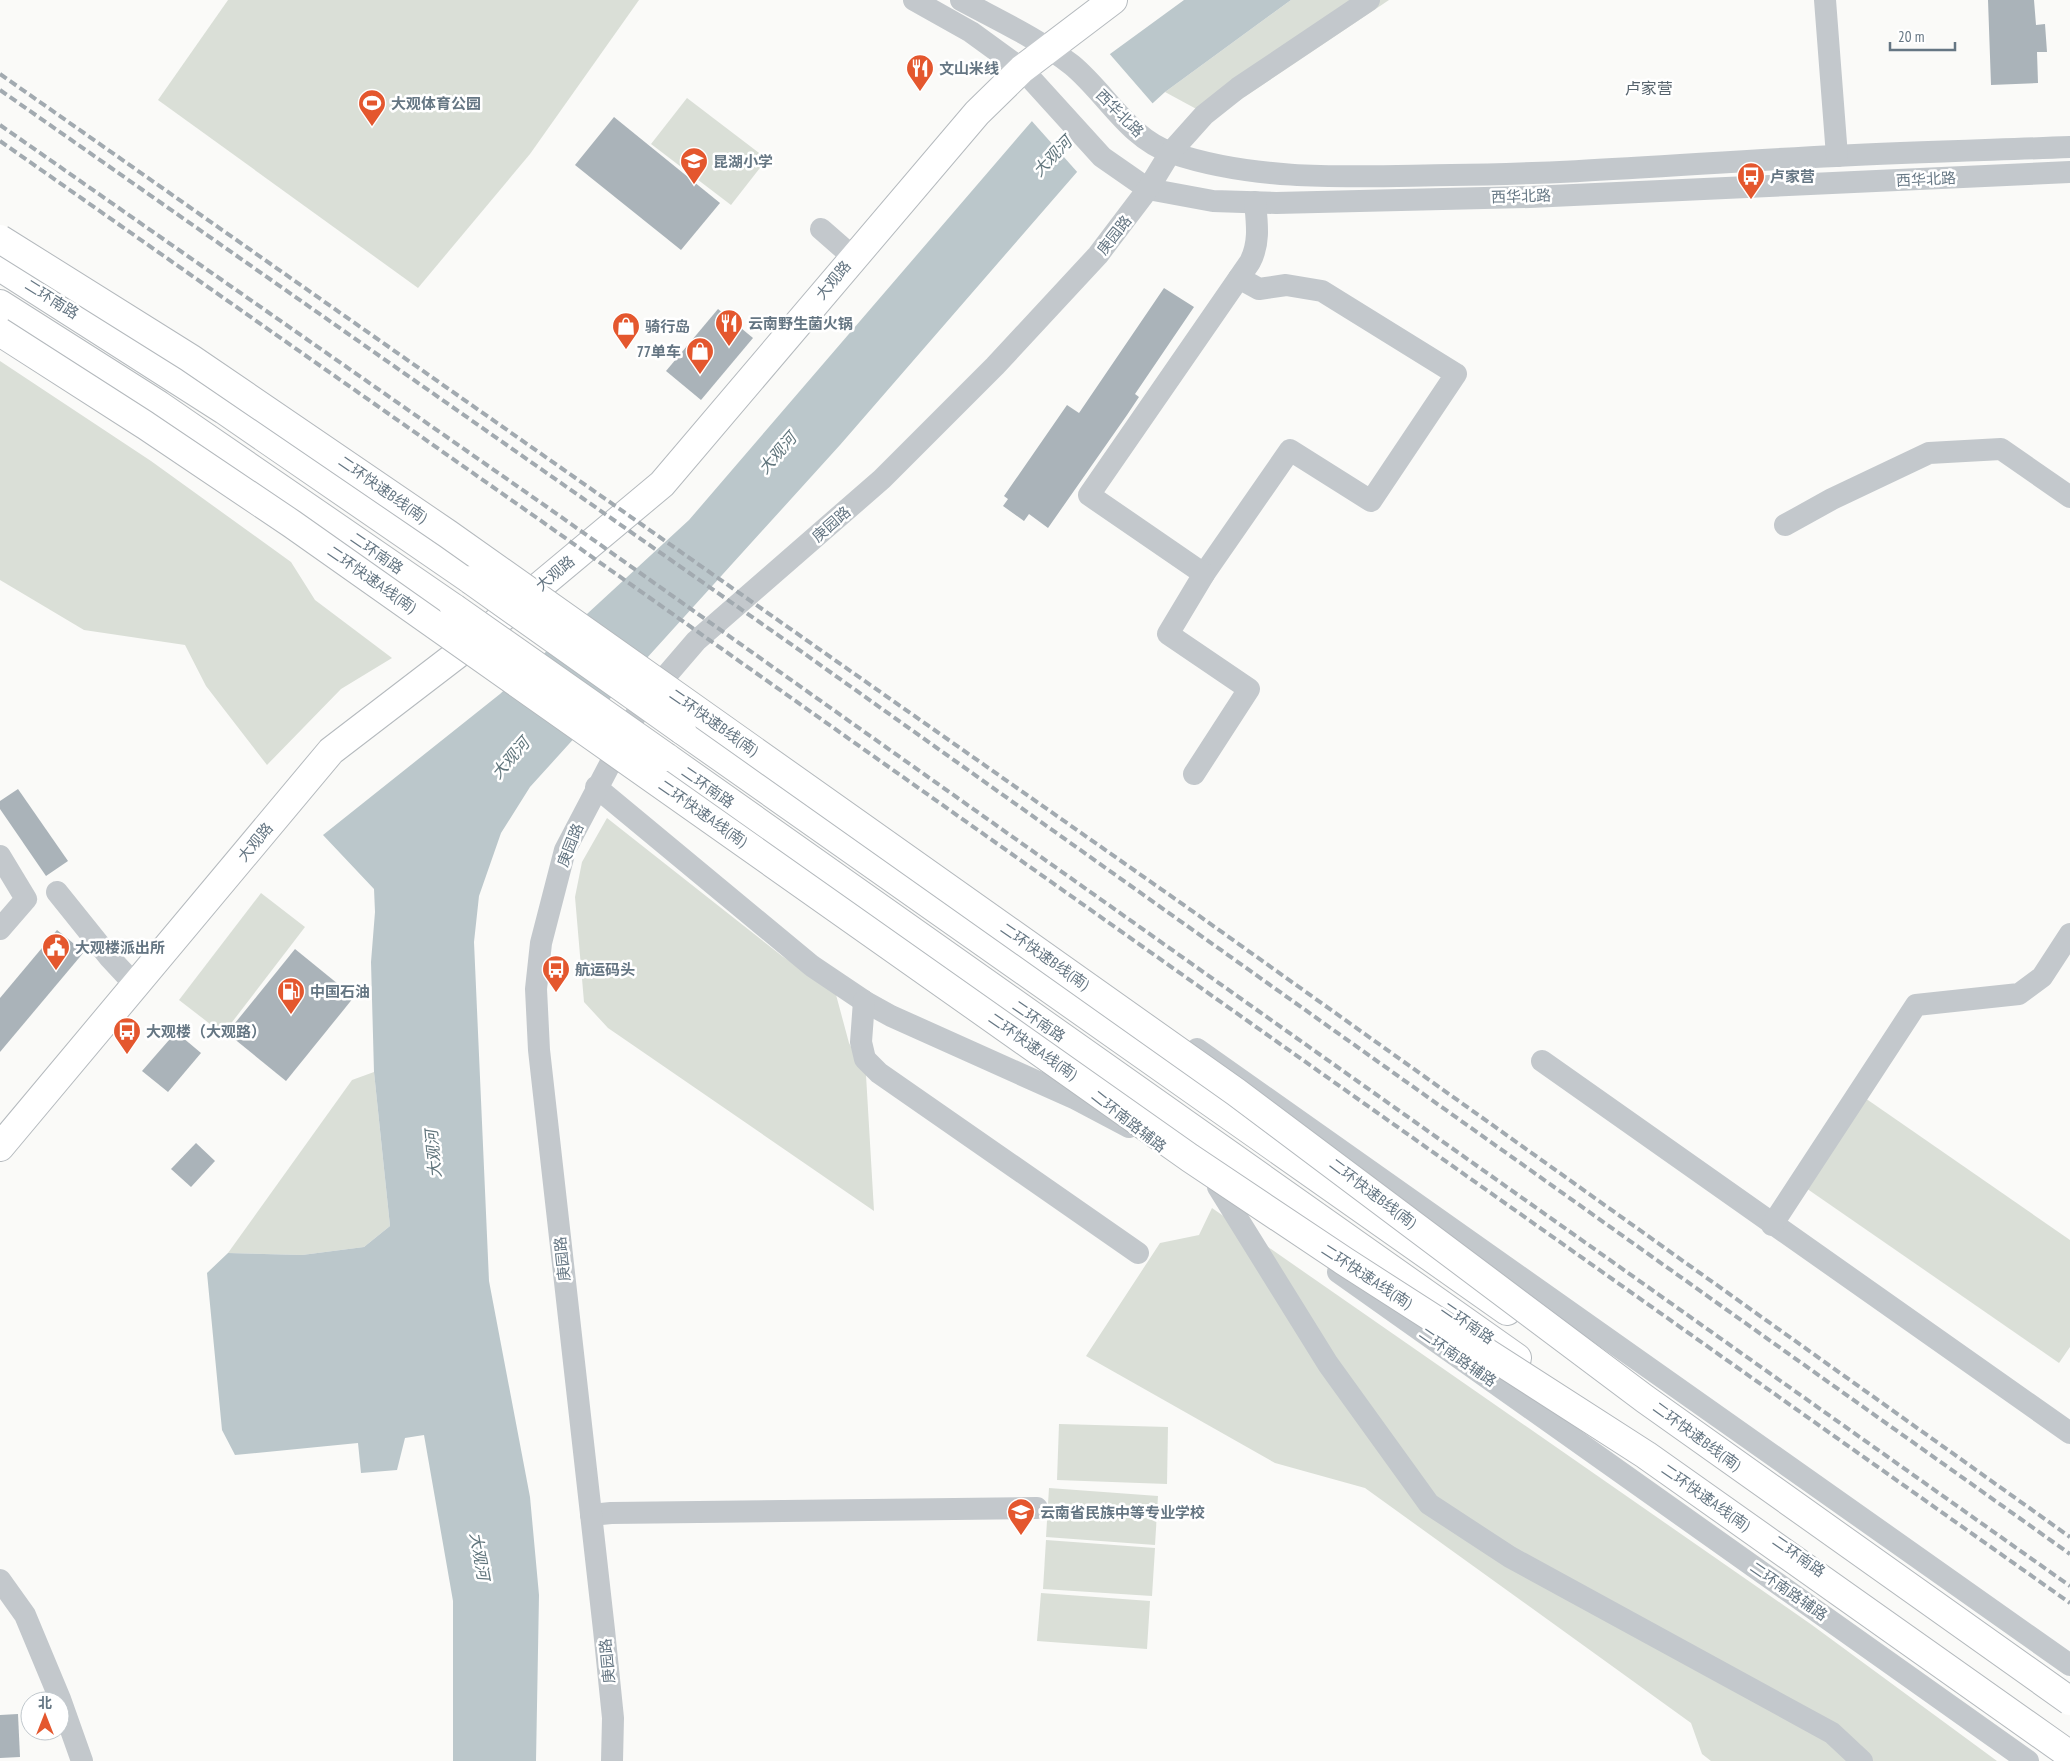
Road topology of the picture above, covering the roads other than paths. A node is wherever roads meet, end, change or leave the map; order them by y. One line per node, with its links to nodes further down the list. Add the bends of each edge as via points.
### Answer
1 (914, 0): 7 (street, 西华北路, via 971,32)
2 (961, 0): 6 (street, 西华北路)
3 (1113, 0): 6 (main road, 大观路)
4 (1369, 0): 9 (street, 庚园路, via 1238,88 1204,115)
5 (1825, 0): 10 (street)
6 (1048, 49): 7 (main road, 大观路); 9 (street, 西华北路, via 1073,66 1133,128)
7 (1022, 68): 12 (street, 西华北路, via 1102,157); 16 (main road, 大观路, via 977,113)
8 (2070, 147): 10 (street, 西华北路)
9 (1170, 153): 10 (street, 西华北路, via 1254,172 1374,176 1528,174); 12 (street, 庚园路)
10 (1837, 156)
11 (2070, 172): 13 (street, 西华北路, via 1530,197)
12 (1148, 190): 13 (street, 西华北路, via 1213,200); 25 (street, 庚园路, via 1098,256 996,366 882,480 696,641 641,705)
13 (1256, 202): 18 (street, via 1256,252)
14 (821, 229): 16 (street)
15 (0, 239): 45 (main road, 二环快速B线(南), bridge, via 190,358 448,534 1236,1092 1638,1394)
16 (853, 257): 32 (main road, 大观路, via 662,484 468,646 331,751)
17 (0, 267): 27 (main road, 二环南路, bridge, via 224,410)
18 (1239, 278): 23 (street, via 1089,495); 23 (street, via 1259,289 1286,285 1322,291 1456,374 1371,500 1290,450)
19 (0, 304): 29 (main road, 二环南路, bridge, via 167,410)
20 (0, 332): 48 (main road, 二环快速A线(南), bridge, via 292,524 1190,1158 1639,1450)
21 (2070, 497): 22 (street, via 2001,449 1929,453)
22 (1785, 525)
23 (1204, 574): 24 (street, via 1168,634 1249,689)
24 (1194, 774)
25 (596, 787): 33 (street, via 812,966); 42 (street, 庚园路, via 565,850 541,943 536,988 538,1050)
26 (0, 856): 30 (street, via 26,899)
27 (876, 866): 44 (street, via 1090,984 1218,1062); 46 (main road, 二环南路)
28 (57, 892): 32 (street)
29 (859, 893): 36 (street, 二环南路辅路, via 1022,1034); 47 (main road, 二环南路)
30 (0, 929)
31 (2070, 934): 38 (street, via 2042,978 2019,994 1916,1005)
32 (136, 986): 35 (main road, 大观路)
33 (864, 1001): 36 (street, via 890,1016 1076,1099); 39 (street, via 861,1042 865,1059 879,1073)
34 (1542, 1061): 38 (street)
35 (5, 1133)
36 (1162, 1146): 37 (street, 二环南路辅路)
37 (1218, 1187): 51 (street, via 1328,1364 1429,1504 1510,1557 1832,1733); 52 (street, 二环南路辅路)
38 (1772, 1225): 40 (street)
39 (1138, 1253)
40 (2070, 1433)
41 (1037, 1508): 42 (street)
42 (592, 1515): 50 (street, 庚园路, via 613,1718)
43 (0, 1580): 49 (street, via 25,1615)
44 (2070, 1665)
45 (2070, 1701)
46 (2070, 1708)
47 (2070, 1748)
48 (2070, 1755)
49 (82, 1761)
50 (612, 1761)
51 (1862, 1761)
52 (2028, 1761)

